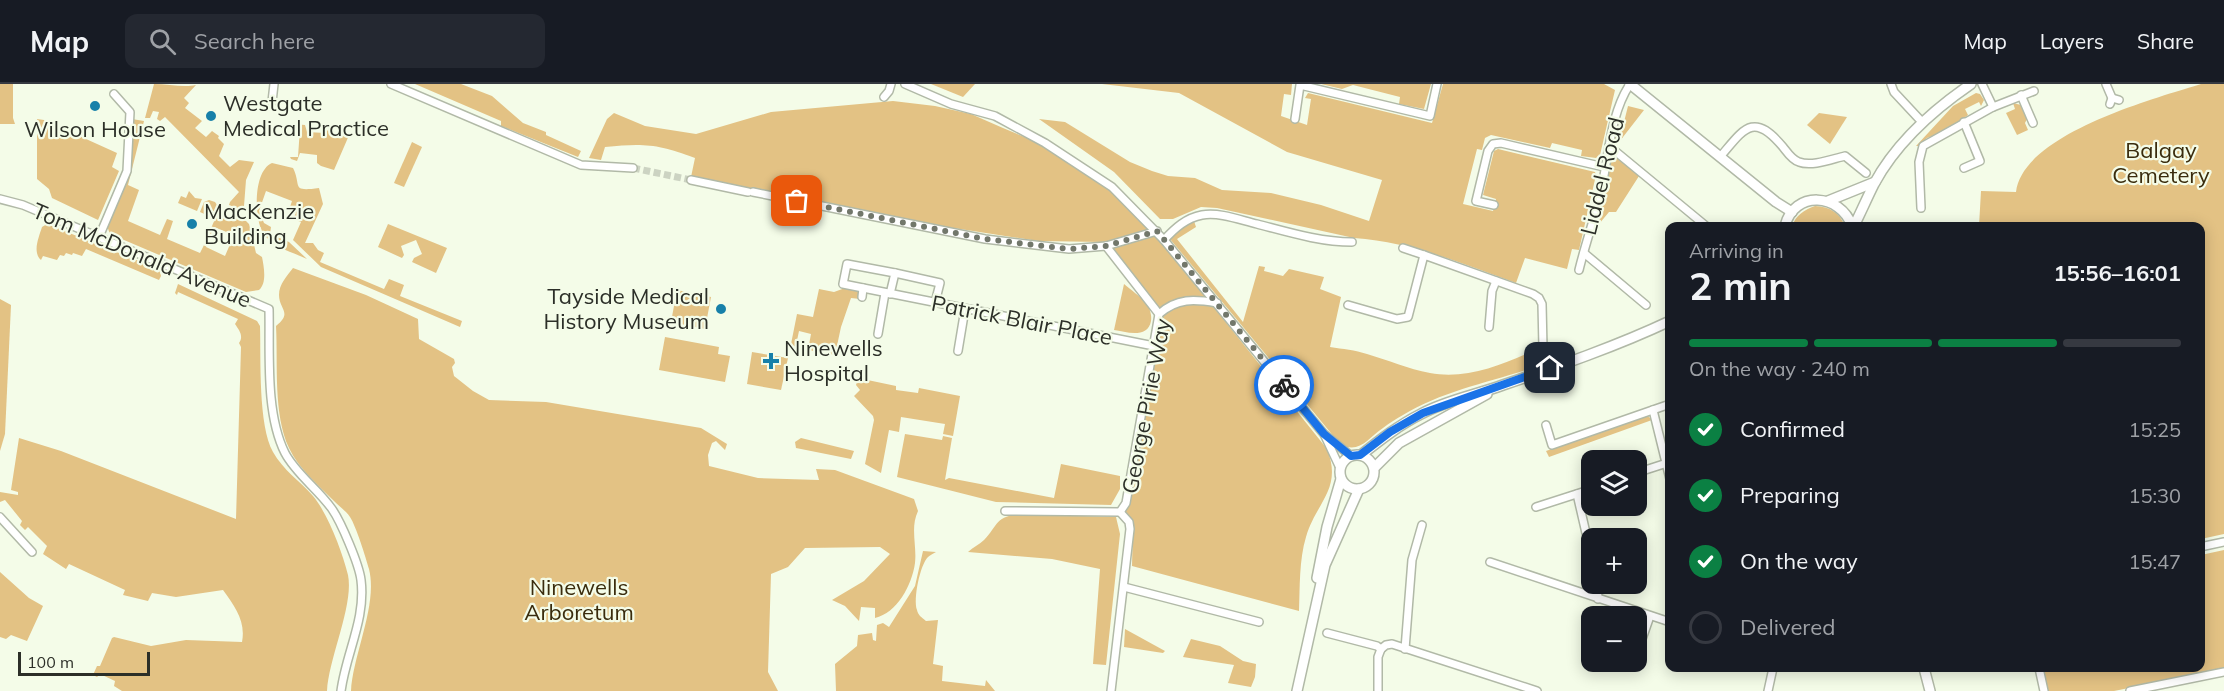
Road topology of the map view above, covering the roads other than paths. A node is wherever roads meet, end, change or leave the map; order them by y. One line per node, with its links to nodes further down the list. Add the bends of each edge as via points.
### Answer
1 (274, 84): 16 (street)
2 (391, 84): 25 (street, via 581,165)
3 (891, 84): 14 (street)
4 (905, 84): 39 (street, via 951,104 995,116 1045,143 1112,187)
5 (1437, 84): 18 (street, via 1430,116 1300,85)
6 (1630, 84): 22 (street, Liddel Road, via 1621,101); 23 (street)
7 (1892, 84): 19 (street, via 1894,92)
8 (1971, 84): 19 (street)
9 (1982, 84): 17 (street)
10 (2106, 84): 15 (street)
11 (2034, 91): 13 (street)
12 (114, 94): 40 (street, via 130,112 127,171)
13 (2021, 96): 17 (street); 21 (street)
14 (884, 97)
15 (2114, 101)
16 (272, 102)
17 (1993, 107): 20 (street)
18 (1295, 119)
19 (1922, 122): 29 (street)
20 (1964, 122): 26 (street, via 1980,161); 33 (street, via 1923,146)
21 (2033, 123)
22 (1609, 146): 24 (street, Liddel Road); 35 (street)
23 (1720, 157): 27 (street, via 1740,133 1749,127 1761,127 1799,162 1808,164 1845,156); 34 (street)
24 (1604, 167): 32 (street, via 1493,144 1476,201); 45 (street, Liddel Road, via 1601,193)
25 (633, 168)
26 (1964, 168)
27 (1866, 173)
28 (691, 180): 43 (street, via 985,239 1069,249)
29 (1875, 182): 31 (street); 38 (street)
30 (0, 198): 40 (street, Tom McDonald Avenue)
31 (1828, 201): 34 (street, via 1802,204); 37 (street, via 1840,207)
32 (1494, 205)
33 (1921, 208)
34 (1792, 213): 36 (street)
35 (1701, 222)
36 (1787, 222)
37 (1851, 222)
38 (1855, 222)
39 (1157, 231): 41 (street); 43 (street)
40 (99, 237): 107 (street, Tom McDonald Avenue, via 269,309 274,419 285,453 331,508 361,576 363,602)
41 (1164, 240): 42 (street, via 1176,227 1203,214 1222,215 1306,237); 55 (street)
42 (1352, 242)
43 (1106, 246): 60 (street)
44 (1403, 248): 46 (street)
45 (1584, 252): 47 (street, Liddel Road); 57 (street)
46 (1424, 255): 49 (street); 59 (street, via 1408,317 1401,320)
47 (1579, 270)
48 (895, 273): 50 (street, Patrick Blair Place, via 848,264 843,284); 51 (street); 54 (street, via 940,283)
49 (1496, 281): 62 (street); 66 (street, via 1539,298 1543,348)
50 (863, 288): 51 (street, Patrick Blair Place); 52 (street)
51 (888, 293): 54 (street, Patrick Blair Place); 63 (street)
52 (862, 297)
53 (1370, 300): 59 (street)
54 (935, 303): 58 (street, Patrick Blair Place)
55 (1217, 303): 60 (street, George Pirie Way, via 1189,299 1168,306); 71 (street)
56 (1348, 305): 59 (street)
57 (1646, 305)
58 (965, 309): 64 (street, Patrick Blair Place); 65 (street)
59 (1367, 310)
60 (1159, 315): 64 (street, George Pirie Way)
61 (1665, 323): 66 (street)
62 (1490, 327)
63 (878, 334)
64 (1154, 346): 84 (street, George Pirie Way, via 1126,503)
65 (958, 351)
66 (1550, 368): 67 (street)
67 (1502, 386): 73 (street, via 1423,413); 76 (street, via 1399,443)
68 (1665, 406): 69 (street)
69 (1653, 410): 70 (street, via 1552,445); 72 (street)
70 (1546, 425)
71 (1324, 434): 73 (street); 75 (street)
72 (1665, 452)
73 (1356, 455): 75 (street, via 1346,459); 76 (street, via 1369,460)
74 (1665, 463): 77 (street)
75 (1340, 468): 78 (street)
76 (1374, 468): 79 (street, via 1371,482)
77 (1647, 469)
78 (1341, 479): 79 (street, via 1349,487); 102 (street, via 1319,562)
79 (1359, 489): 102 (street, via 1325,565)
80 (1581, 493): 81 (street)
81 (1577, 495): 82 (street); 87 (street)
82 (1536, 507)
83 (1005, 510): 84 (street, George Pirie Way)
84 (1120, 512): 92 (street, via 1130,529)
85 (0, 517): 90 (street)
86 (1422, 525): 101 (street, via 1414,550)
87 (1585, 528)
88 (2224, 542): 89 (street)
89 (2205, 546)
90 (32, 552)
91 (1490, 562): 94 (street)
92 (1124, 587): 97 (street); 108 (street)
93 (1598, 594): 94 (street)
94 (1598, 599): 95 (street)
95 (1650, 616): 96 (street); 98 (street)
96 (1665, 620)
97 (1259, 622)
98 (1647, 625)
99 (1328, 633): 100 (street)
100 (1381, 649): 101 (street, via 1392,644); 110 (street)
101 (1405, 649): 111 (street)
102 (1305, 651): 109 (street)
103 (1772, 672): 112 (street)
104 (1925, 672): 113 (street)
105 (2039, 672): 114 (street)
106 (2224, 672): 115 (street)
107 (341, 691)
108 (1111, 691)
109 (1297, 691)
110 (1378, 691)
111 (1537, 691)
112 (1768, 691)
113 (1929, 691)
114 (2044, 691)
115 (2130, 691)

